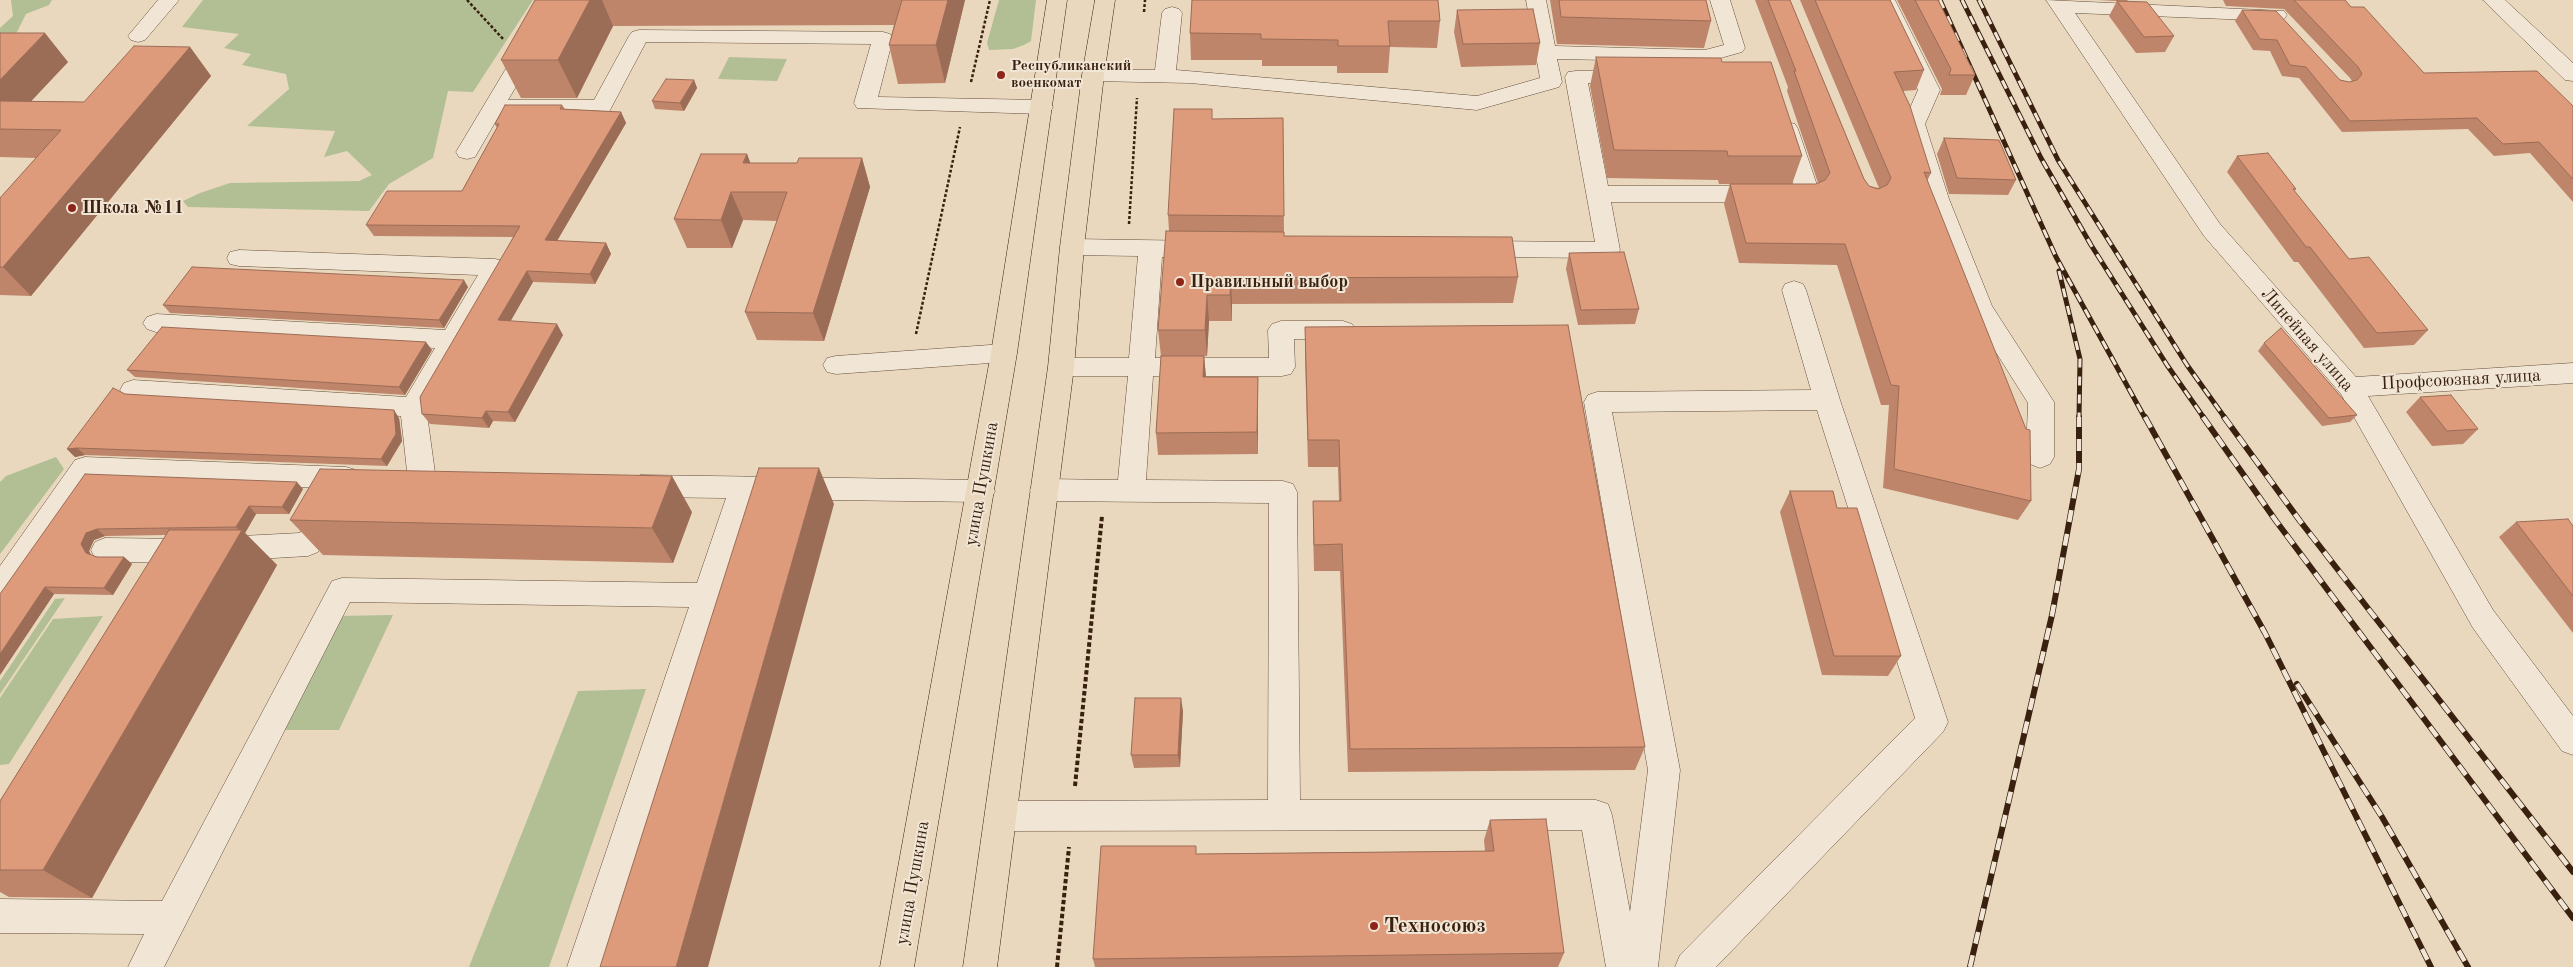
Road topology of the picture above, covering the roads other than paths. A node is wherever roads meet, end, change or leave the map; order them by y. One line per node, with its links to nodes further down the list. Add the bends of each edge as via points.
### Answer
1 (169, 0): 12 (street)
2 (557, 0): 19 (street)
3 (1057, 0): 20 (main road, улица Пушкина)
4 (1105, 0): 14 (main road)
5 (1536, 0): 13 (street)
6 (1720, 0): 13 (street, via 1735,48 1706,56)
7 (1886, 0): 41 (street, via 1929,90 1914,124 1941,208 1980,308 2041,402)
8 (2493, 0): 15 (street)
9 (2058, 3): 11 (street, via 2276,14); 37 (street, Линейная улица, via 2212,230)
10 (1172, 14): 16 (street)
11 (2289, 28)
12 (138, 36)
13 (1547, 52): 16 (street, via 1551,82 1477,103)
14 (1093, 75): 16 (street); 23 (main road)
15 (2573, 75)
16 (1165, 76)
17 (1654, 78): 22 (street, via 1576,77)
18 (1779, 105): 22 (street, via 1808,194)
19 (493, 107): 20 (street, via 601,107 639,36 883,38 865,103); 21 (street)
20 (1042, 107): 32 (main road, улица Пушкина)
21 (467, 152)
22 (1597, 194): 26 (street, via 1608,250)
23 (1072, 248): 24 (street); 34 (main road)
24 (1151, 249): 25 (street); 35 (street)
25 (1221, 249)
26 (1459, 249)
27 (239, 258): 31 (street, via 495,267)
28 (1794, 290): 39 (street)
29 (156, 323): 31 (street)
30 (1369, 330): 35 (street, via 1281,330 1282,367)
31 (451, 340): 40 (street)
32 (1004, 353): 33 (street); 48 (main road, улица Пушкина)
33 (836, 365)
34 (1061, 367): 35 (street); 47 (main road)
35 (1141, 367): 49 (street)
36 (2573, 374): 37 (street, Профсоюзная улица)
37 (2350, 387): 55 (street, Линейная улица, via 2483,619)
38 (133, 390): 40 (street)
39 (1827, 400): 65 (street, via 1597,402 1664,770); 66 (street, via 1932,722)
40 (413, 407): 43 (street)
41 (2040, 457)
42 (346, 478): 43 (street); 51 (street, via 308,544); 53 (street, via 85,468)
43 (422, 480): 44 (street)
44 (452, 481)
45 (616, 485): 46 (street)
46 (743, 488): 48 (street); 54 (street)
47 (1044, 490): 49 (street); 57 (main road)
48 (981, 491): 62 (main road, улица Пушкина)
49 (1131, 491): 56 (street, via 1283,492)
50 (105, 550): 51 (street)
51 (190, 552): 52 (street)
52 (174, 577)
53 (0, 589)
54 (706, 595): 59 (street, via 342,590); 61 (street)
55 (2573, 741)
56 (1284, 815): 57 (street); 64 (street, via 1596,815)
57 (1002, 816): 63 (main road)
58 (0, 916): 59 (street)
59 (171, 918): 60 (street)
60 (145, 967)
61 (584, 967)
62 (897, 967)
63 (980, 967)
64 (1623, 967)
65 (1641, 967)
66 (1692, 967)

